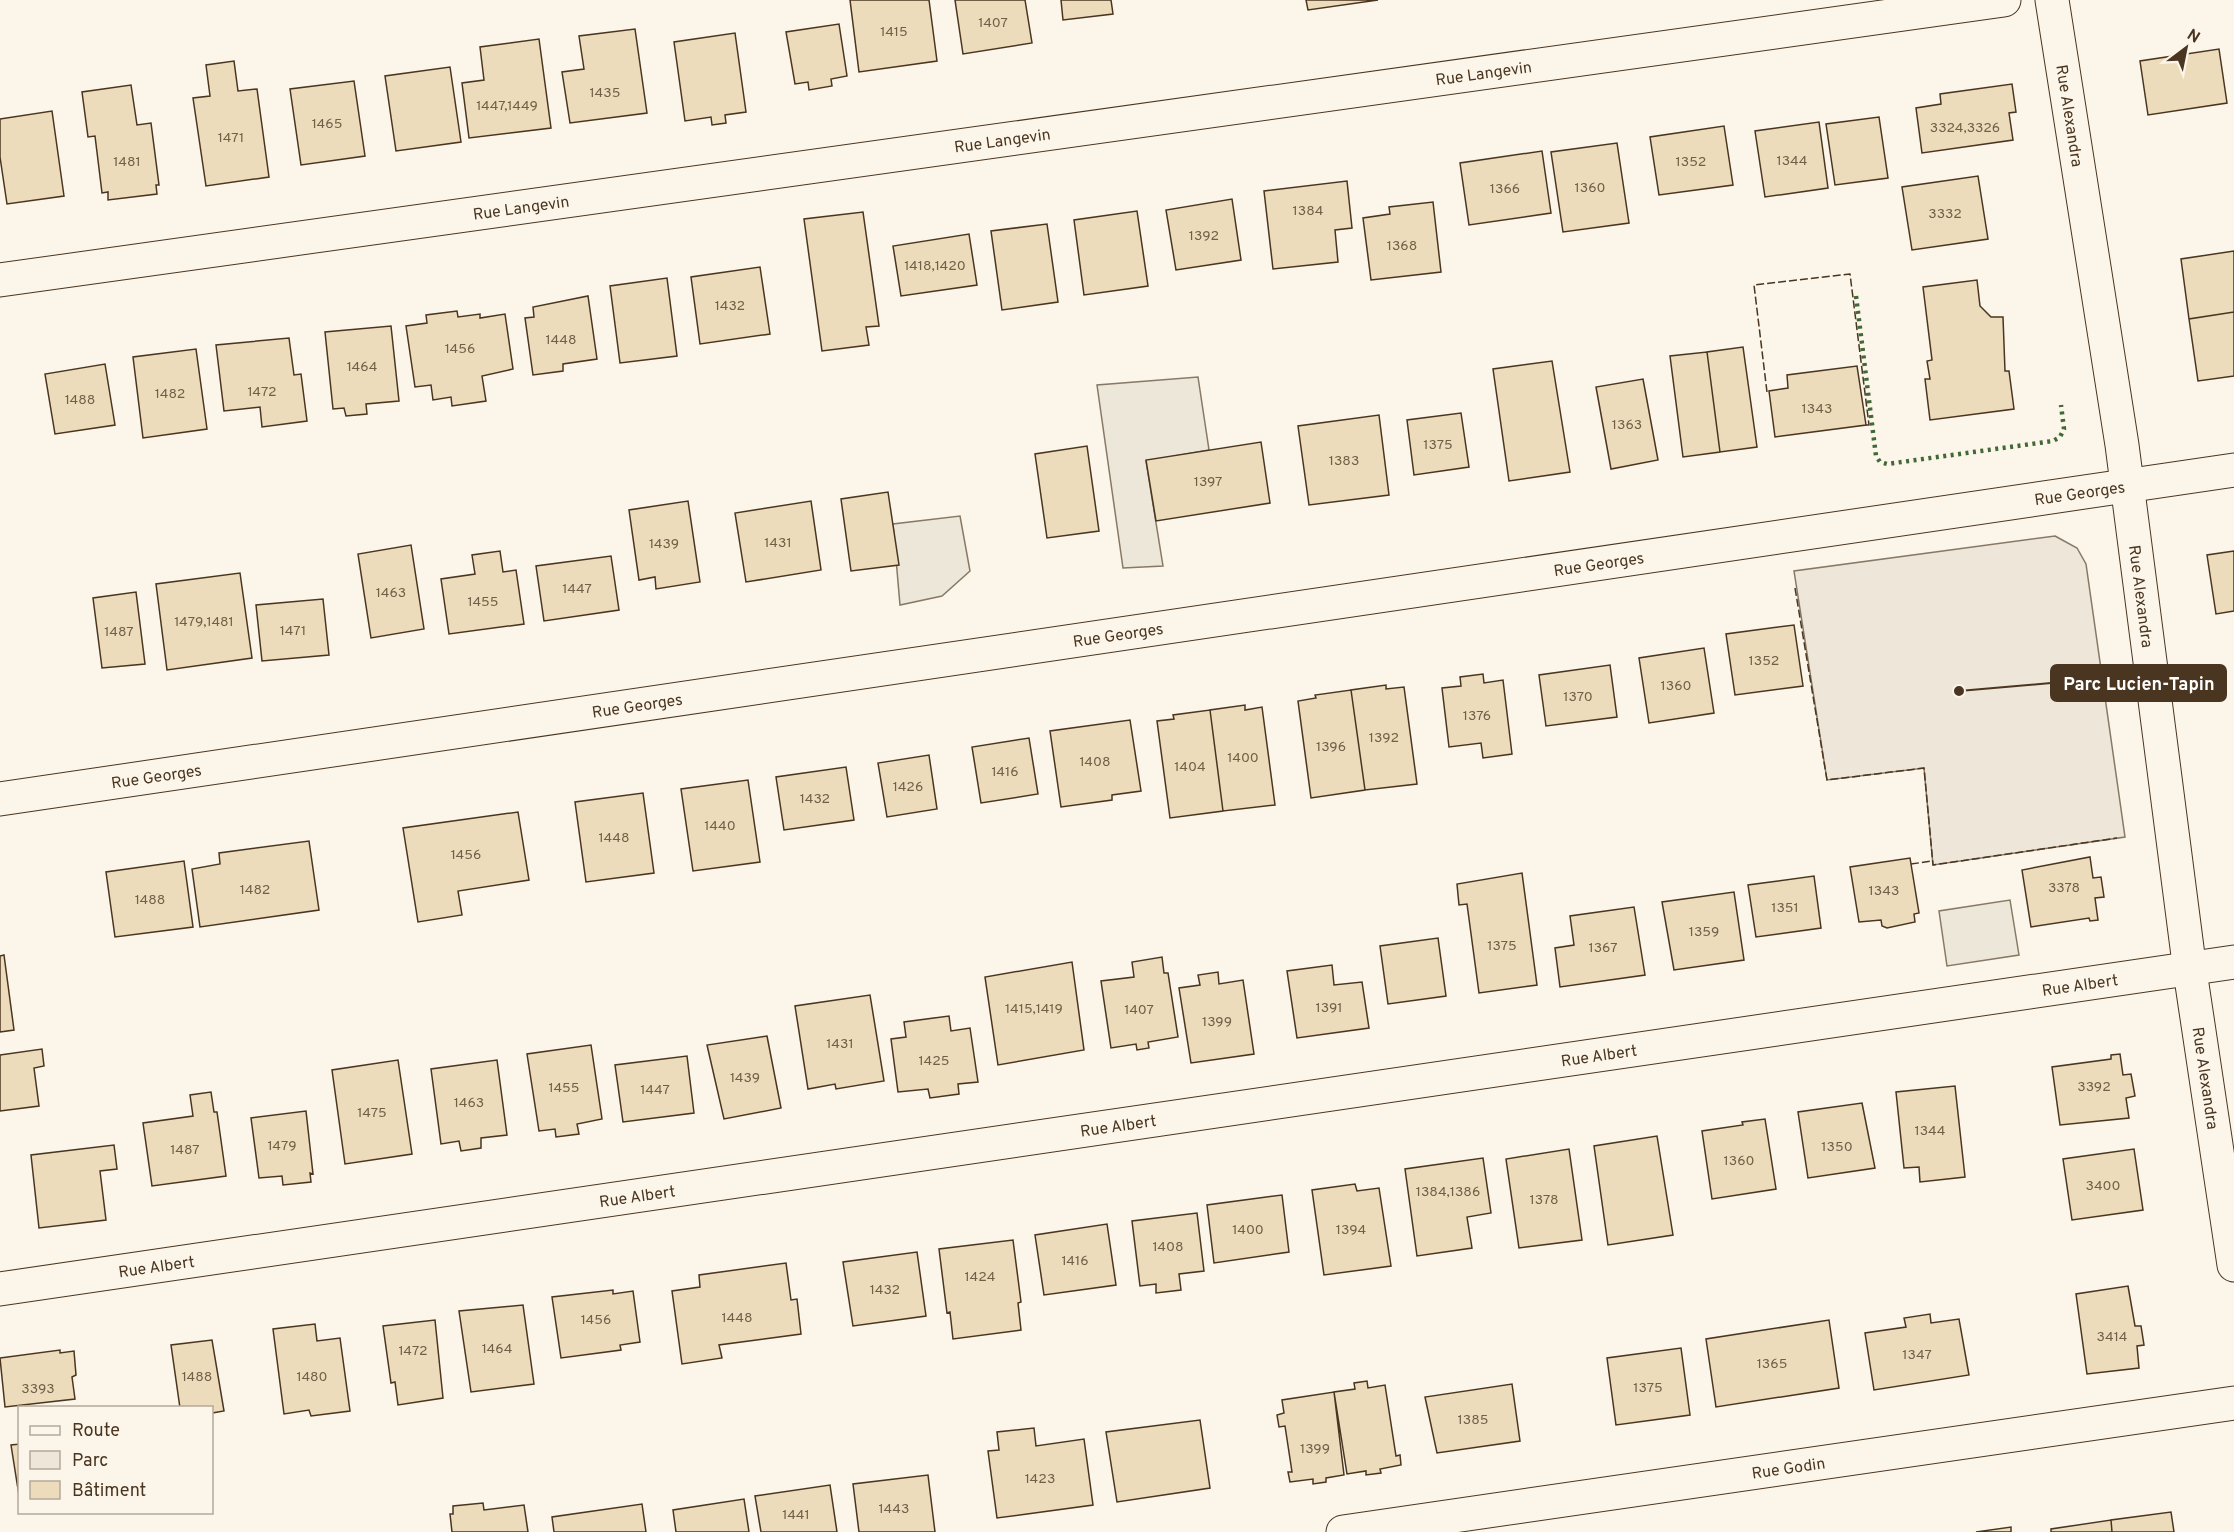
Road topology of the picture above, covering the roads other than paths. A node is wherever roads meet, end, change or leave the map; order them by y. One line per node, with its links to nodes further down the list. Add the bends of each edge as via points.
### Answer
1 (2004, 0): 3 (street, Rue Langevin)
2 (2052, 0): 5 (street, Rue Alexandra)
3 (0, 280)
4 (2234, 470): 5 (street, Rue Georges)
5 (2126, 485): 6 (street, Rue Georges); 8 (street, Rue Alexandra)
6 (0, 799)
7 (2234, 962): 8 (street, Rue Albert)
8 (2190, 971): 9 (street, Rue Alexandra); 10 (street, Rue Albert)
9 (2234, 1265)
10 (0, 1289)
11 (2234, 1403): 12 (street, Rue Godin)
12 (1343, 1532)

